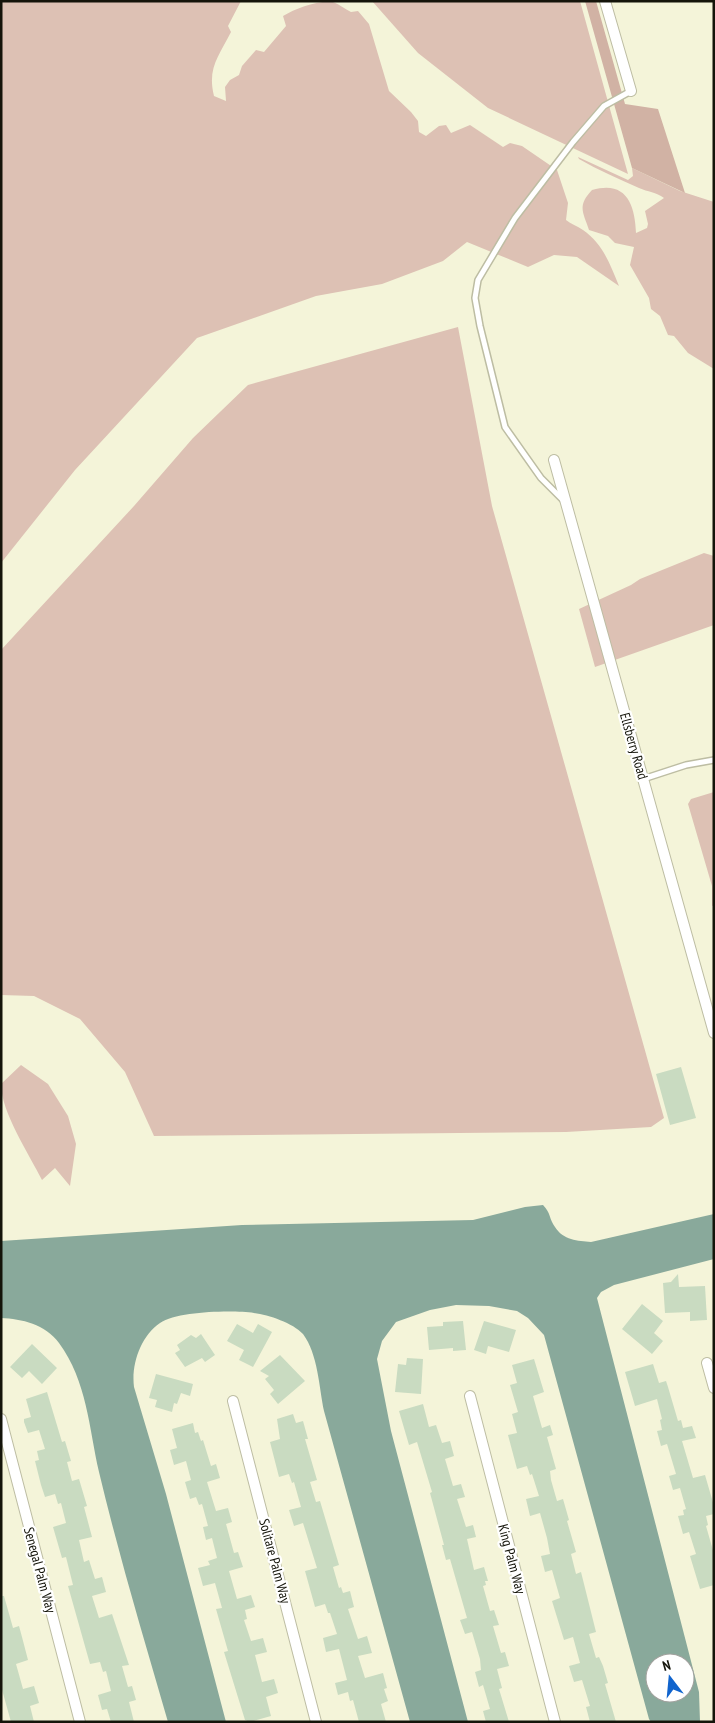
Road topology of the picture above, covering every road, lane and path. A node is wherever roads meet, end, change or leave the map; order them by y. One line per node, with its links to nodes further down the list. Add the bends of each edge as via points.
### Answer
1 (605, 1): 2 (street)
2 (631, 91): 4 (lane, via 604,106 515,218 478,280 475,298 505,427 541,478)
3 (554, 460): 4 (street, Ellsberry Road)
4 (566, 504): 6 (street, Ellsberry Road)
5 (714, 760): 6 (lane)
6 (643, 779): 7 (street, Ellsberry Road)
7 (714, 1032)
8 (707, 1363): 9 (street)
9 (714, 1388)
10 (470, 1396): 15 (street, King Palm Way)
11 (233, 1401): 14 (street, Solitare Palm Way)
12 (1, 1419): 13 (street, Senegal Palm Way)
13 (80, 1722)
14 (316, 1722)
15 (555, 1722)

